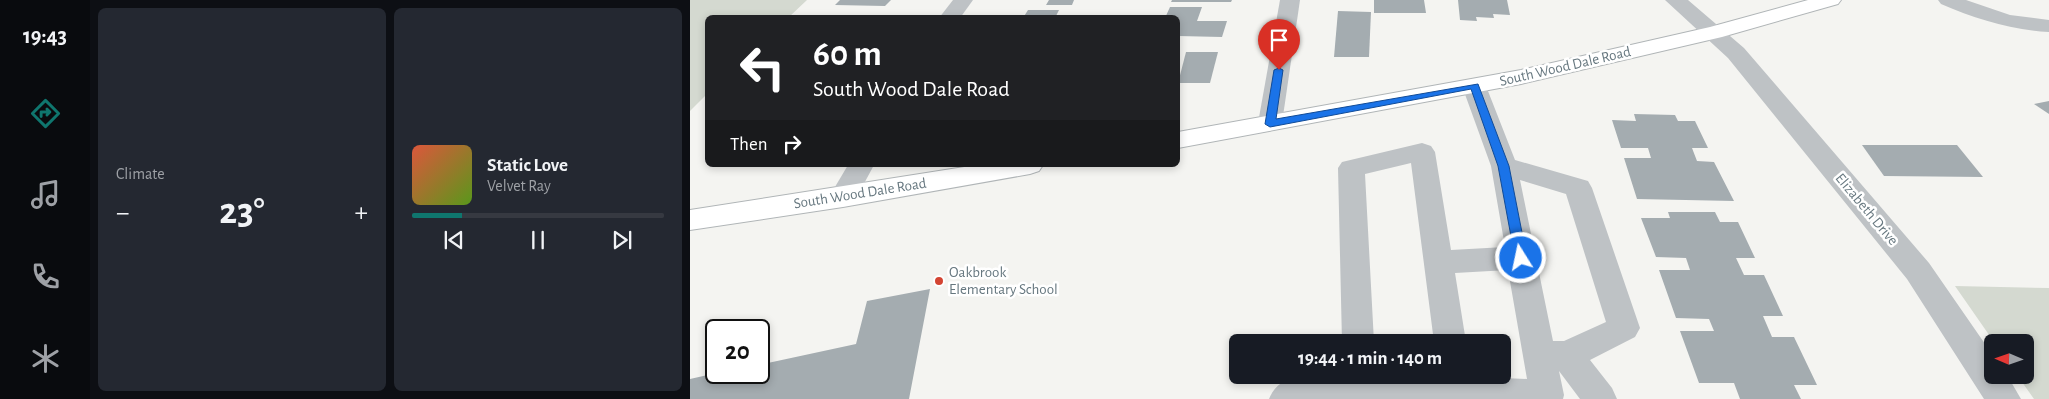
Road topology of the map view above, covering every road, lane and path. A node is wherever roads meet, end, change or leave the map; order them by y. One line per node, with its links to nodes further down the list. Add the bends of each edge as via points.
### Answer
1 (963, 0): 6 (street)
2 (1290, 0): 10 (street)
3 (1675, 0): 8 (street, Elizabeth Drive)
4 (1831, 0): 8 (main road, South Wood Dale Road)
5 (1948, 0): 7 (street, via 1995,19)
6 (951, 15)
7 (2049, 26)
8 (1714, 32): 9 (main road, South Wood Dale Road); 26 (street, Elizabeth Drive, via 1750,69 1918,271)
9 (1474, 86): 10 (main road, South Wood Dale Road); 12 (street)
10 (1270, 124): 11 (main road, South Wood Dale Road)
11 (1180, 140)
12 (1504, 166): 17 (street); 21 (street, via 1578,188 1624,328)
13 (860, 167): 15 (street)
14 (1018, 167): 15 (main road, South Wood Dale Road)
15 (843, 197): 16 (main road, South Wood Dale Road)
16 (690, 220)
17 (1521, 258): 18 (street); 21 (street)
18 (1438, 262): 19 (street, via 1422,152 1351,168); 20 (street)
19 (1358, 334)
20 (1449, 334)
21 (1553, 355): 23 (street, via 1547,395); 25 (street)
22 (1351, 384): 24 (street, via 1297,391)
23 (1464, 384)
24 (1286, 399)
25 (1600, 399)
26 (2004, 399)

